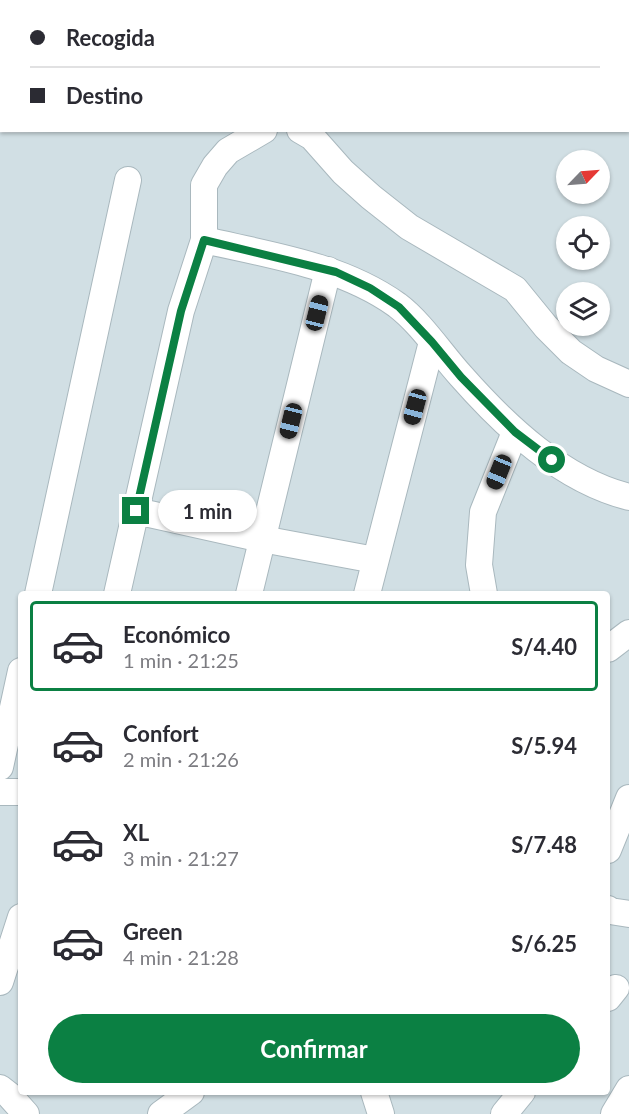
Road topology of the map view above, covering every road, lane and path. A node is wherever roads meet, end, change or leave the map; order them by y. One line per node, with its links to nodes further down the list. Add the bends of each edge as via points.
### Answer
1 (261, 132): 4 (street, via 228,151 204,185)
2 (303, 132): 7 (street, via 370,197 409,227 515,289 571,352)
3 (128, 180): 13 (street)
4 (204, 240): 5 (street); 10 (street, via 181,311)
5 (328, 270): 6 (street, via 370,288 399,307); 11 (street)
6 (432, 342): 8 (street); 12 (street)
7 (629, 384)
8 (515, 432): 9 (street, via 568,472); 17 (street, via 483,512 479,566)
9 (629, 497)
10 (136, 511): 11 (street); 14 (street)
11 (262, 539): 12 (street); 15 (street)
12 (375, 560): 16 (street)
13 (39, 591)
14 (118, 591)
15 (250, 591)
16 (368, 591)
17 (483, 591)
18 (629, 633): 19 (street)
19 (610, 647)
20 (18, 685): 21 (street)
21 (0, 767)
22 (0, 792): 23 (street)
23 (18, 792)
24 (629, 798): 25 (street)
25 (610, 845)
26 (610, 911): 27 (street)
27 (629, 914)
28 (13, 919): 29 (street)
29 (0, 982)
30 (10, 1088): 35 (street)
31 (629, 1089): 39 (street)
32 (187, 1095): 36 (street)
33 (375, 1095): 37 (street)
34 (520, 1095): 38 (street)
35 (26, 1114)
36 (161, 1114)
37 (381, 1114)
38 (504, 1114)
39 (614, 1114)

